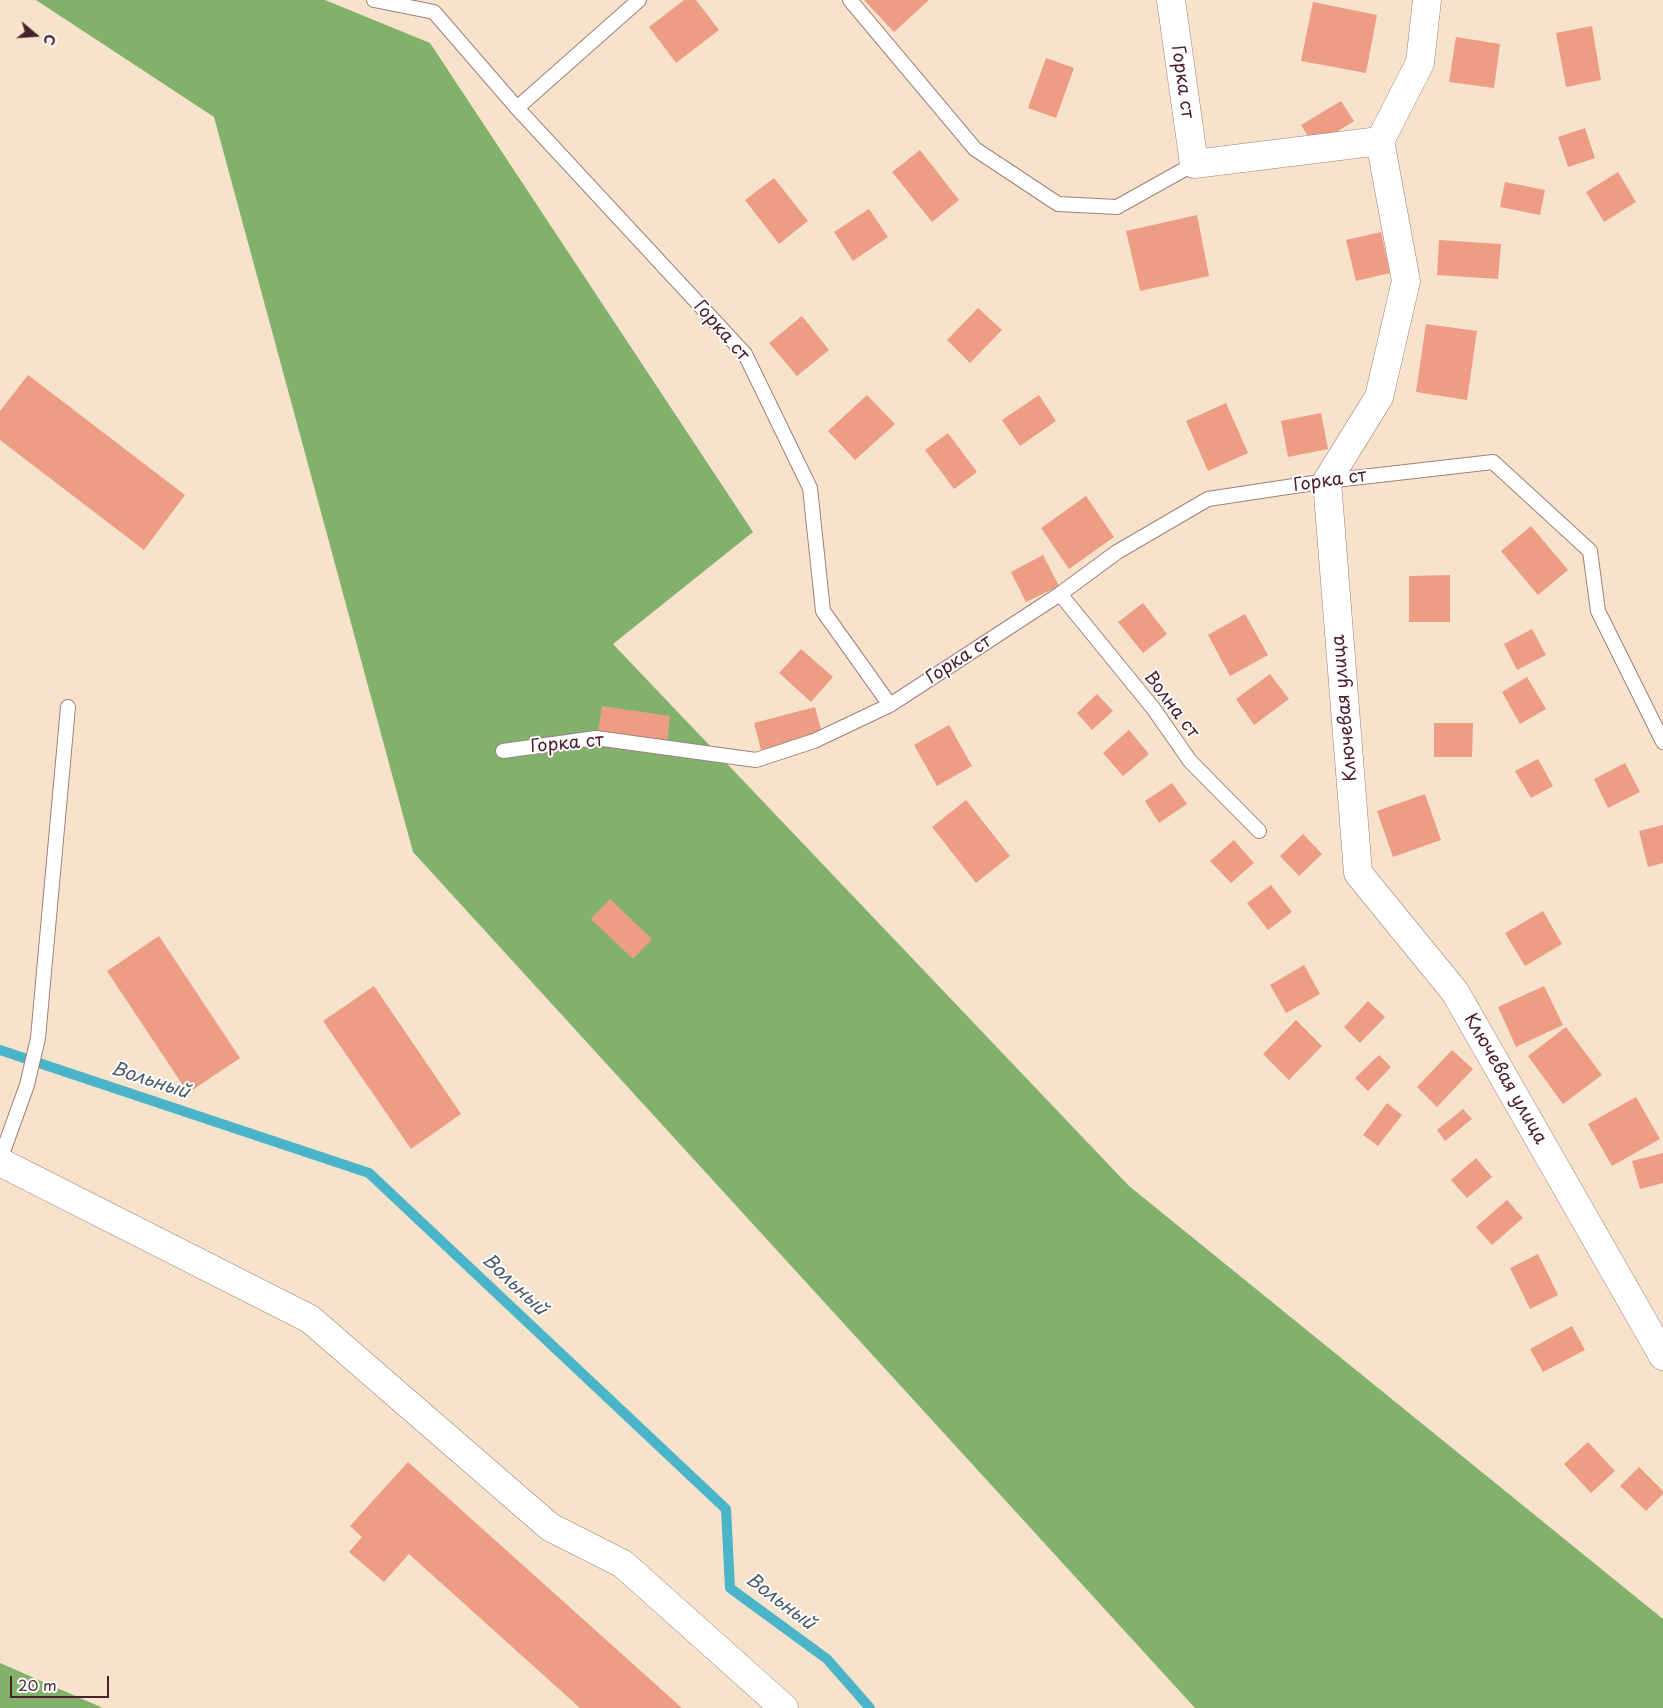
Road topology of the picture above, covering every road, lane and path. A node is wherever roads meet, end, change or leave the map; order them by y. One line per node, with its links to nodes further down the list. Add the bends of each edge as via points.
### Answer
1 (374, 0): 7 (lane)
2 (423, 0): 7 (lane, Горка ст)
3 (639, 0): 8 (lane)
4 (850, 0): 10 (lane, via 975,148 1058,204 1117,207)
5 (1171, 0): 10 (street, Горка ст)
6 (1427, 0): 9 (street, via 1420,63)
7 (434, 12): 8 (lane, Горка ст)
8 (517, 108): 13 (lane, Горка ст, via 744,354 810,488 823,611)
9 (1380, 141): 10 (street); 11 (street, via 1406,281 1379,397)
10 (1194, 164)
11 (1327, 481): 12 (lane, Горка ст, via 1208,499 1117,552); 15 (lane, Горка ст, via 1493,462 1590,551 1598,611); 19 (street, Ключевая улица, via 1358,873 1455,992)
12 (1060, 594): 13 (lane, Горка ст); 17 (lane, Волна ст, via 1153,708 1190,761)
13 (890, 705): 16 (lane, Горка ст, via 814,741 756,760 596,738)
14 (68, 707): 18 (lane, via 38,1038 27,1085)
15 (1663, 742)
16 (502, 750)
17 (1260, 831)
18 (0, 1161): 20 (street, via 310,1319 550,1527 623,1564)
19 (1663, 1356)
20 (784, 1708)

